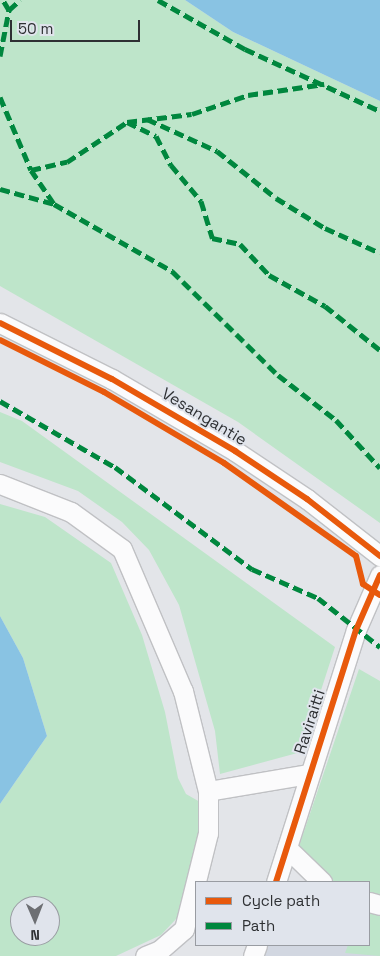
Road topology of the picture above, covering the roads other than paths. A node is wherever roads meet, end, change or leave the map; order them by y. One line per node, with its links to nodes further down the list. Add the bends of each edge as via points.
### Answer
1 (0, 323): 3 (street, Vesangantie, via 112,378 235,450 307,499)
2 (0, 484): 6 (street, via 71,512 122,549 183,691)
3 (380, 556)
4 (380, 575): 5 (street, Raviraitti, via 356,630)
5 (308, 774): 6 (street); 7 (street, Raviraitti)
6 (208, 791): 8 (street, via 208,833)
7 (287, 848): 9 (street, Raviraitti); 10 (street)
8 (196, 881)
9 (276, 881)
10 (321, 881)
11 (195, 885): 12 (street, via 184,929 160,950)
12 (145, 956)

